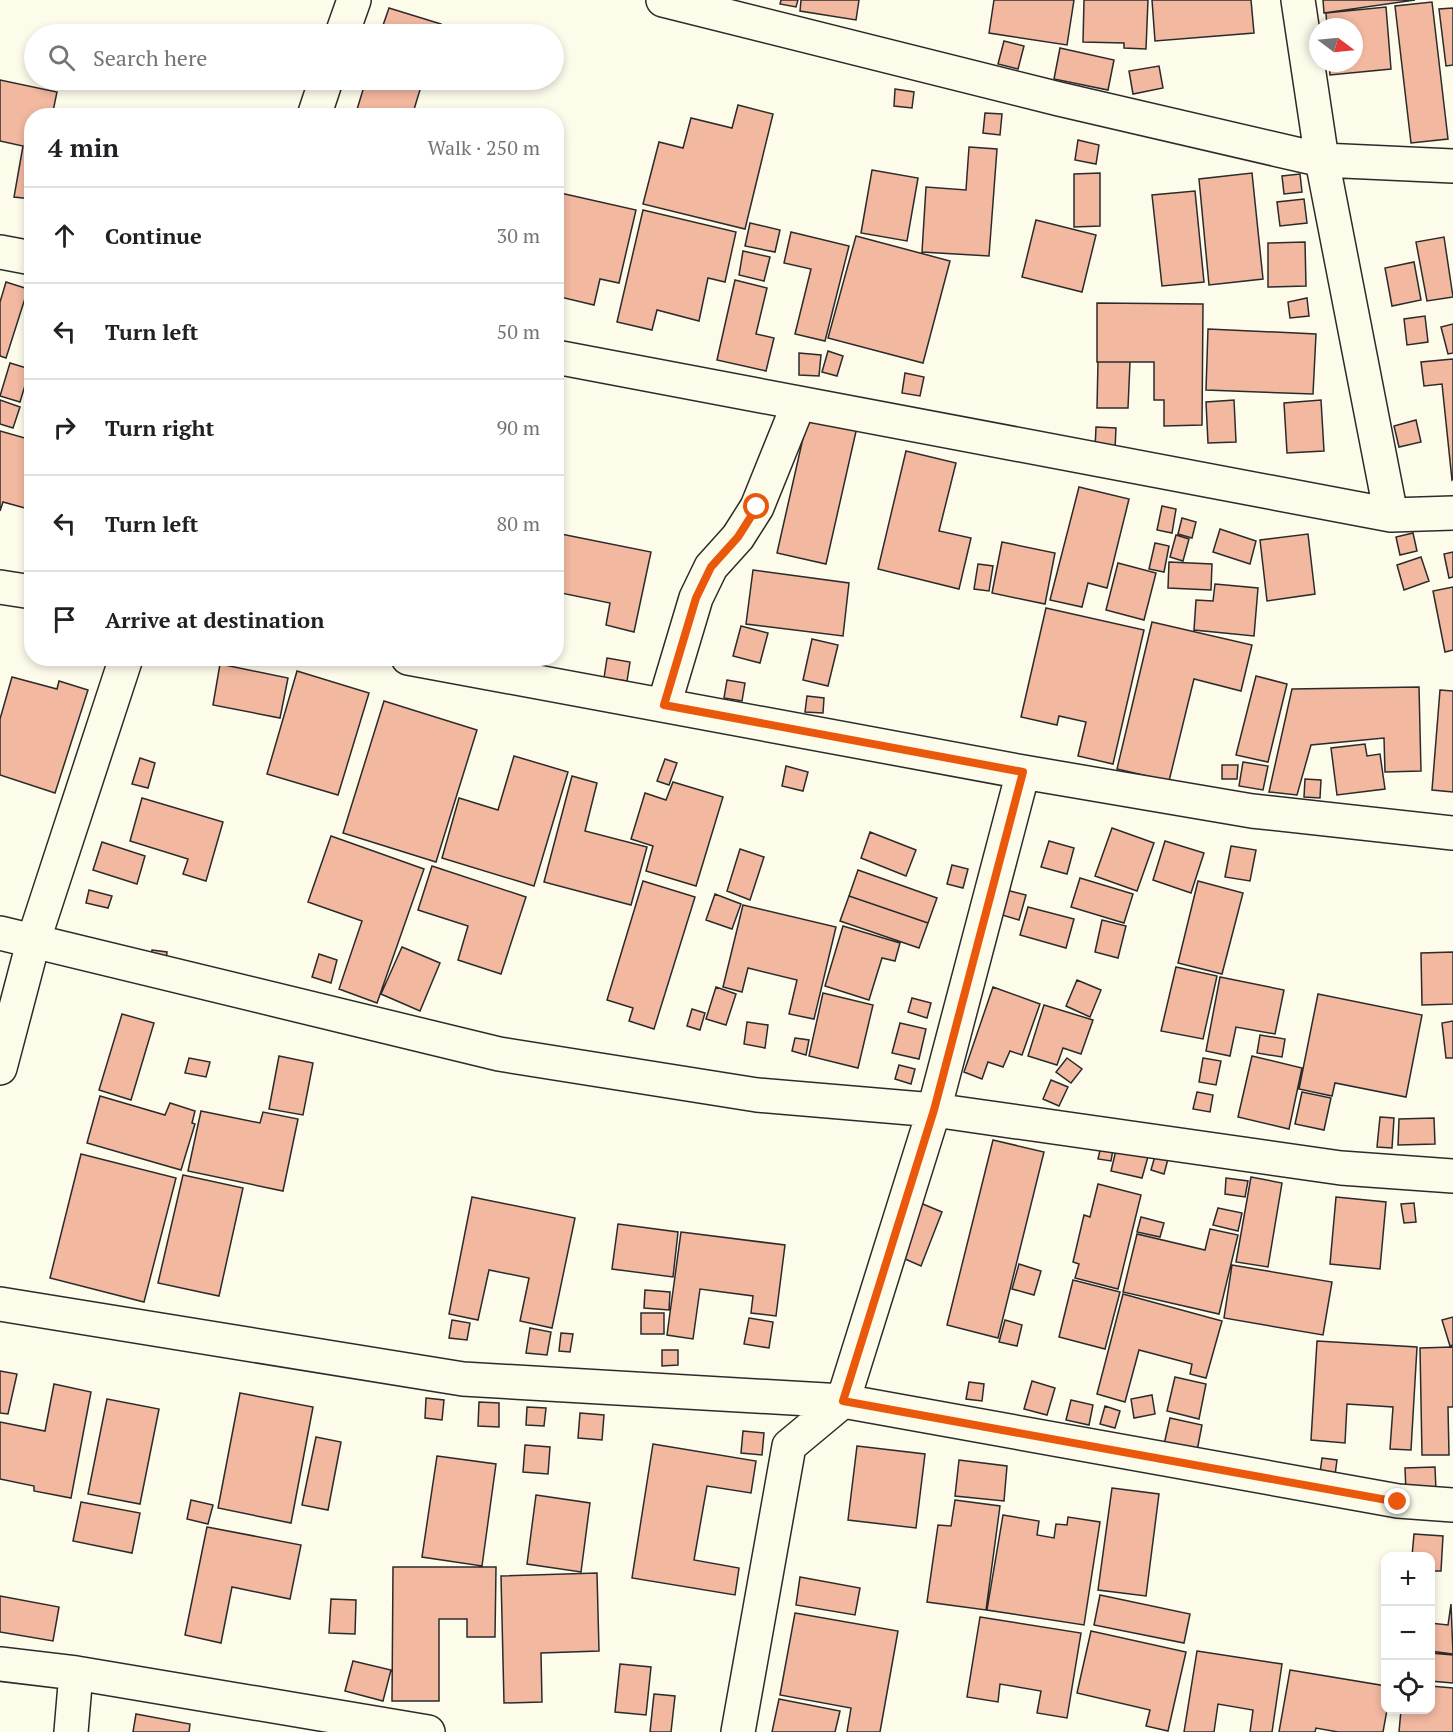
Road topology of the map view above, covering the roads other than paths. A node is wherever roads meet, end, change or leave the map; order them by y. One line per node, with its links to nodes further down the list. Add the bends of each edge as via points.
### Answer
1 (354, 0): 4 (street)
2 (663, 0): 7 (street)
3 (1298, 0): 7 (street)
4 (346, 24)
5 (323, 90): 6 (street)
6 (317, 108)
7 (1322, 160): 8 (street); 14 (street)
8 (1453, 166)
9 (0, 252): 10 (street)
10 (24, 256)
11 (564, 359): 12 (street)
12 (800, 403): 14 (street); 19 (street, via 757,507 738,537 711,567 696,598)
13 (1453, 513): 14 (street)
14 (1391, 515)
15 (0, 587): 16 (street)
16 (24, 591)
17 (123, 666): 23 (street)
18 (452, 666): 19 (street)
19 (664, 705): 20 (street)
20 (1023, 772): 21 (street, via 1252,811); 25 (street)
21 (1453, 833)
22 (0, 933): 23 (street)
23 (34, 939): 24 (street); 25 (street, via 500,1054 758,1095)
24 (0, 1068)
25 (934, 1110): 26 (street, via 1341,1168); 28 (street)
26 (1453, 1176)
27 (0, 1304): 28 (street, via 463,1379)
28 (843, 1401): 29 (street, via 1398,1502); 34 (street, via 789,1446)
29 (1453, 1505)
30 (0, 1664): 31 (street)
31 (76, 1673): 32 (street); 33 (street)
32 (71, 1732)
33 (428, 1732)
34 (738, 1732)

